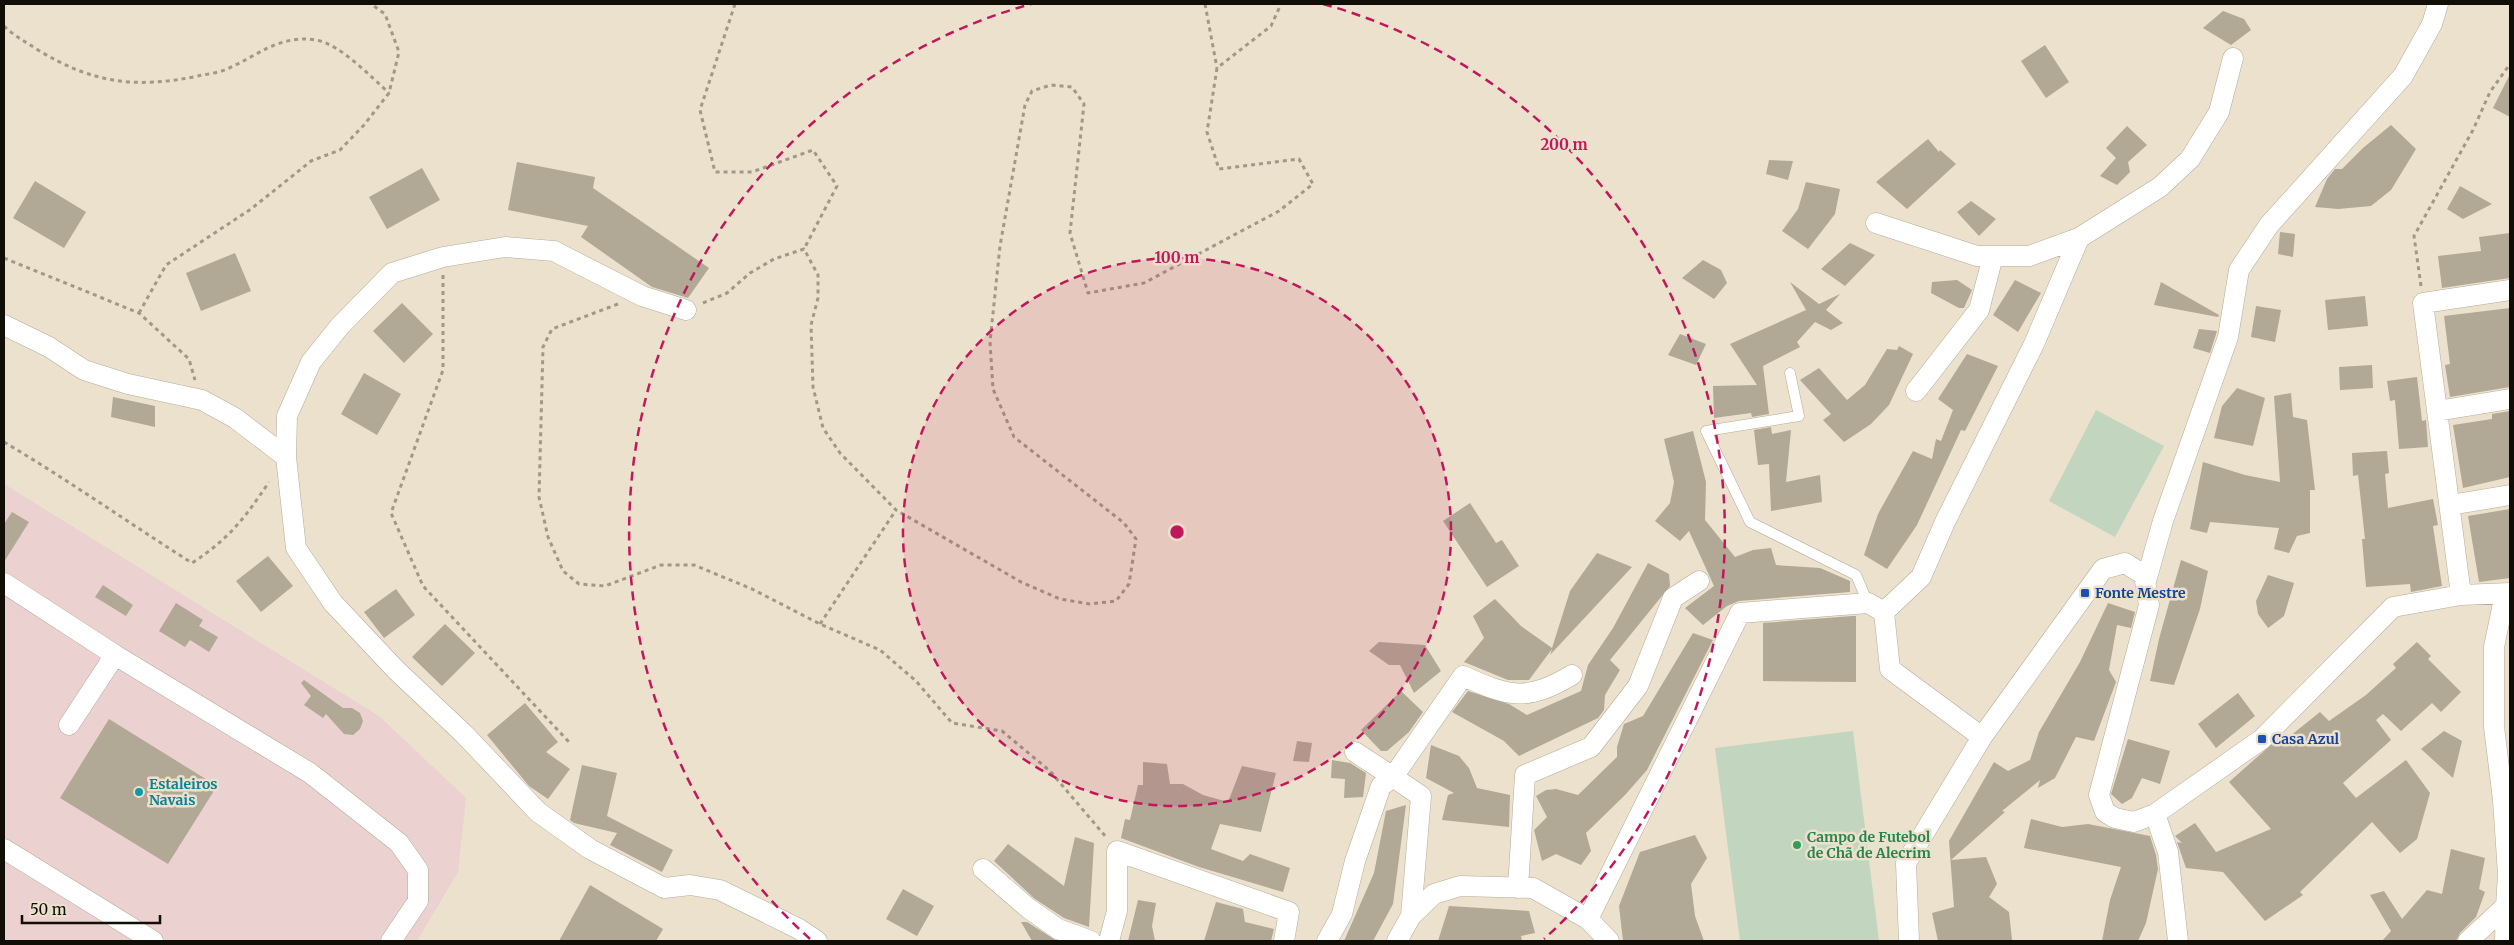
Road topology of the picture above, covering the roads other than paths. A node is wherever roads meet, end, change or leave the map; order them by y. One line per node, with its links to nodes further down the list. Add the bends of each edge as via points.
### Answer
1 (2438, 4): 17 (street, via 2432,24 2403,76 2269,225 2239,270 2228,338 2163,521)
2 (2233, 58): 4 (street, via 2219,112 2190,158 2160,187)
3 (1876, 223): 5 (street, via 1968,253)
4 (2079, 238): 5 (street, via 2029,256); 21 (street, via 2034,344 1921,577)
5 (1993, 256): 10 (street, via 1979,310)
6 (2510, 290): 12 (street, via 2423,303)
7 (686, 310): 13 (street, via 642,296 554,251 505,247 443,257 392,273 340,326 311,362 287,416)
8 (4, 324): 13 (street, via 84,370 128,384 202,400 235,418)
9 (1790, 373): 21 (lane, via 1799,416 1706,431 1750,522 1856,575)
10 (1916, 390)
11 (2510, 399): 12 (street)
12 (2437, 411): 15 (street)
13 (286, 457): 37 (street, via 296,548 333,602 538,812 590,849 664,888 690,885 720,890)
14 (2510, 495): 15 (street)
15 (2450, 505): 20 (street)
16 (1698, 581): 31 (street, via 1673,598 1638,686 1591,747 1524,775)
17 (2146, 581): 25 (street, via 2144,575 2125,563 2103,569); 28 (street, via 2149,605 2099,794 2105,812 2115,818 2134,822)
18 (4, 583): 22 (street)
19 (2508, 594): 20 (street); 32 (street, via 2494,647 2494,727 2508,874)
20 (2461, 595): 28 (street, via 2394,607 2262,739)
21 (1876, 608): 25 (street, via 1890,669); 34 (street, via 1740,612)
22 (115, 655): 24 (street); 36 (street, via 310,773 400,843 418,870 418,901)
23 (1572, 675): 27 (street, via 1546,690 1519,694 1498,691 1464,676)
24 (69, 725)
25 (1982, 737): 44 (street, via 1906,863)
26 (1356, 752): 27 (street)
27 (1393, 777): 33 (street, via 1420,796); 41 (street, via 1381,786 1342,914)
28 (2156, 814): 45 (street, via 2168,852)
29 (4, 849): 35 (street)
30 (984, 869): 38 (street, via 1058,930)
31 (1518, 888): 33 (street, via 1460,886 1434,894); 34 (street, via 1533,888)
32 (2506, 906): 46 (street); 47 (street)
33 (1411, 916): 42 (street)
34 (1588, 919): 43 (street)
35 (153, 941)
36 (391, 941)
37 (817, 941)
38 (1091, 941)
39 (1109, 941): 40 (street, via 1117,911 1118,851 1289,912)
40 (1284, 941)
41 (1327, 941)
42 (1397, 941)
43 (1609, 941)
44 (1909, 941)
45 (2178, 941)
46 (2468, 941)
47 (2505, 941)

